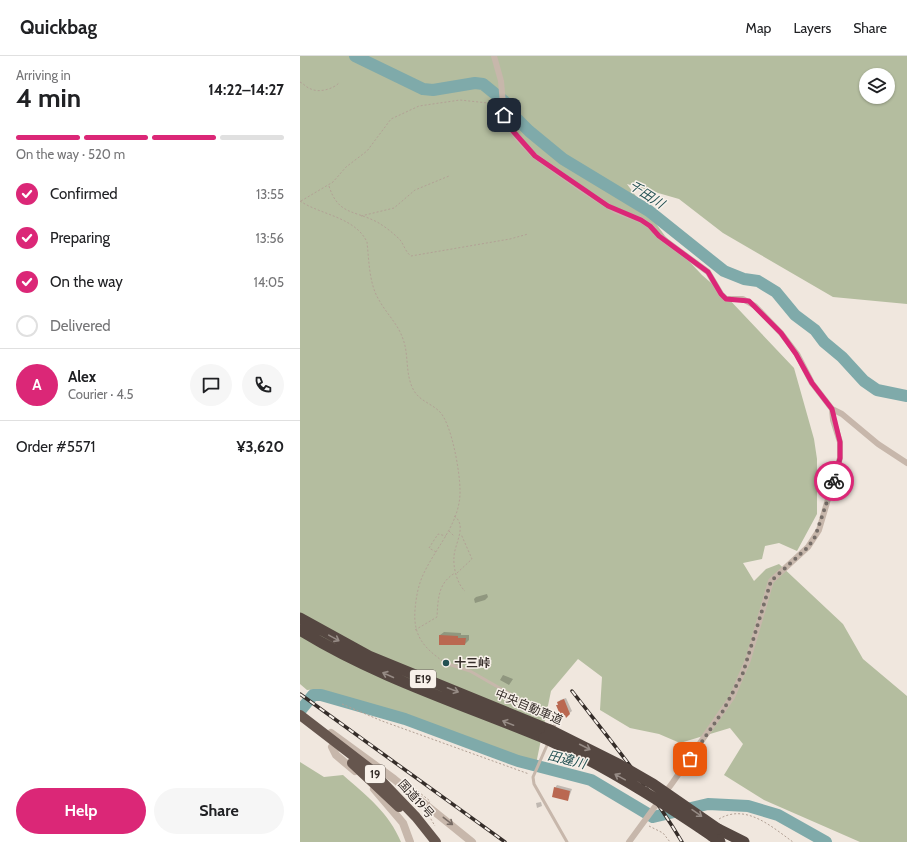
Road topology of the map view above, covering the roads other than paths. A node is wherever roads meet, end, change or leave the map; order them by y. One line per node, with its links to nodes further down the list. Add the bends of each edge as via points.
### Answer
1 (494, 56): 2 (street, via 501,81 504,115 512,130 535,156 608,206 650,226 659,236 708,272 726,299 743,299 755,306 785,338 800,359 812,383)
2 (832, 409): 3 (street); 16 (street, via 840,442 840,458 819,530 808,547 771,581 748,660 732,697)
3 (907, 463)
4 (300, 618): 8 (highway, 中央自動車道 / E19, one-way to 8, via 344,644)
5 (300, 630): 8 (highway, 中央自動車道 / E19, one-way to 5, via 379,671)
6 (448, 664): 15 (lane, via 470,671 554,716 556,723 533,775 534,784)
7 (301, 716): 9 (highway, 国道19号 / 19); 13 (highway, 国道19号 / 19, via 369,768); 14 (street, one-way to 14, via 394,779)
8 (547, 734): 10 (highway, 中央自動車道 / E19, one-way to 8, bridge); 10 (highway, 中央自動車道 / E19, one-way to 10, bridge, via 620,765 652,784)
9 (332, 747): 11 (street, via 403,823); 12 (highway, 国道19号 / 19, via 369,777 410,819)
10 (714, 836): 17 (highway, 中央自動車道 / E19); 18 (highway)
11 (410, 842)
12 (428, 842)
13 (436, 842)
14 (472, 842)
15 (567, 842)
16 (629, 842)
17 (736, 842)
18 (744, 842)

